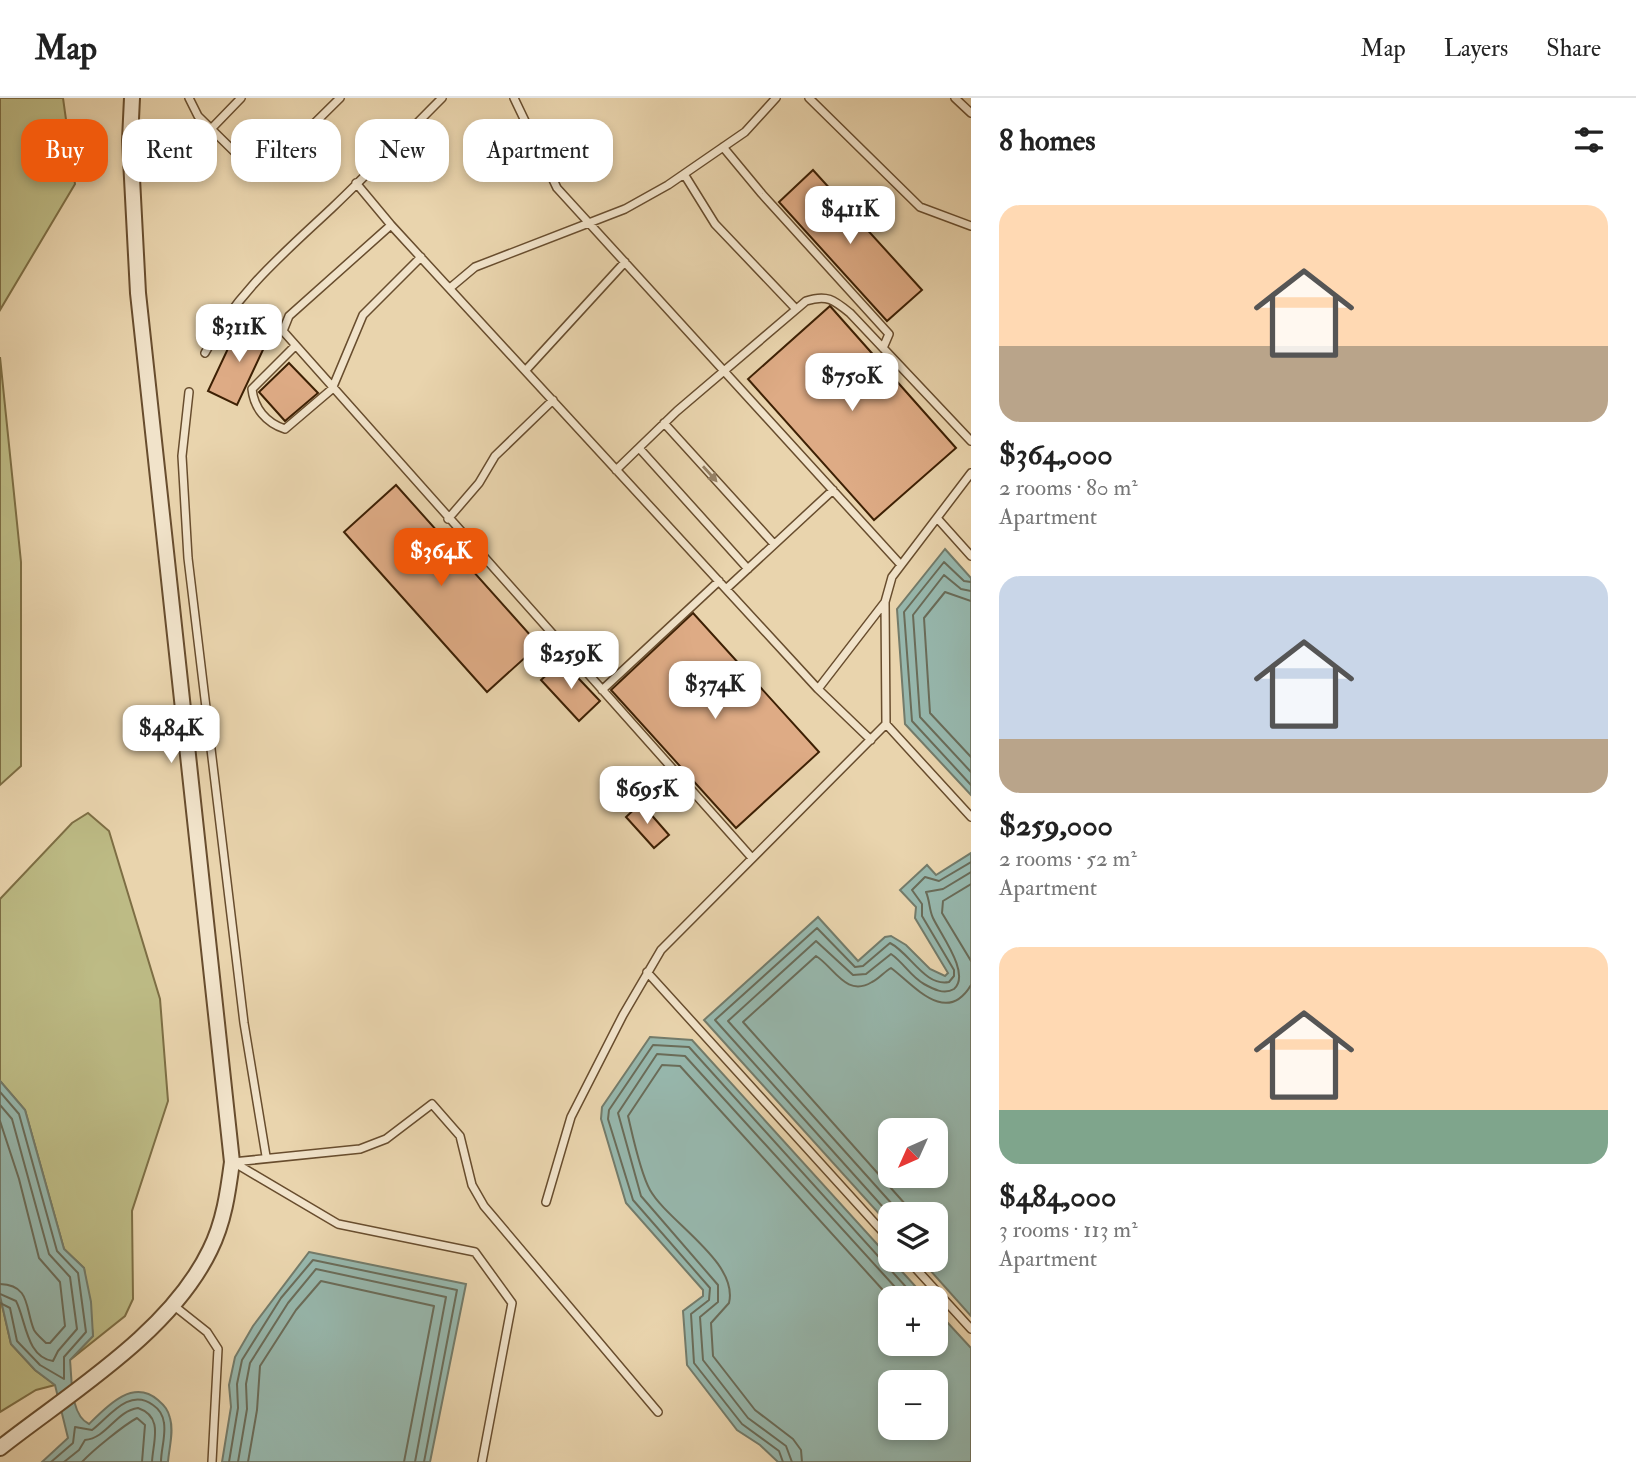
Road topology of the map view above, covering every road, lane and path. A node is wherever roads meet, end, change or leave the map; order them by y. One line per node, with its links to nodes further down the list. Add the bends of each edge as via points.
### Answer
1 (132, 98): 55 (street, via 138,293)
2 (190, 98): 11 (lane)
3 (241, 98): 12 (lane)
4 (442, 98): 16 (lane)
5 (514, 98): 17 (lane, via 556,188)
6 (776, 98): 14 (lane, via 745,132)
7 (810, 98): 19 (lane, via 920,207)
8 (955, 98): 10 (lane)
9 (336, 99): 13 (lane, via 263,174)
10 (971, 113)
11 (201, 119)
12 (217, 123)
13 (217, 135)
14 (723, 147): 15 (lane); 25 (lane, via 889,334)
15 (684, 174): 17 (lane, via 625,209); 23 (lane, via 715,224)
16 (356, 183): 18 (lane); 26 (lane, via 222,320)
17 (589, 223): 21 (lane); 22 (lane, via 475,267)
18 (391, 225): 20 (lane); 24 (lane, via 289,316 283,331)
19 (971, 226)
20 (421, 257): 22 (lane); 29 (lane, via 363,315)
21 (625, 262): 27 (lane); 28 (lane)
22 (450, 288): 27 (lane)
23 (796, 309): 25 (lane, via 819,296 831,298); 28 (lane)
24 (294, 347): 29 (lane); 29 (lane, via 253,389 254,401 265,418 285,429)
25 (883, 348): 33 (lane)
26 (205, 353)
27 (526, 370): 31 (lane)
28 (723, 370): 32 (lane); 37 (lane)
29 (331, 389): 39 (lane)
30 (188, 391): 54 (lane, via 183,456 188,558 244,1023)
31 (553, 400): 35 (lane); 39 (lane, via 495,456)
32 (664, 424): 34 (lane); 40 (lane, one-way to 40)
33 (971, 441)
34 (639, 448): 35 (lane); 43 (lane)
35 (616, 470): 44 (lane)
36 (971, 473): 38 (lane)
37 (833, 490): 40 (lane); 42 (lane)
38 (937, 518): 41 (lane); 42 (lane)
39 (448, 519): 48 (lane)
40 (774, 544): 43 (lane)
41 (971, 556)
42 (901, 565): 46 (lane)
43 (748, 569): 45 (lane)
44 (719, 581): 45 (lane); 48 (lane)
45 (726, 589): 47 (lane)
46 (885, 602): 47 (lane); 49 (lane)
47 (818, 688): 50 (lane)
48 (601, 690): 52 (lane)
49 (886, 724): 50 (lane); 51 (lane)
50 (871, 740): 52 (lane)
51 (971, 817)
52 (752, 858): 53 (lane, via 661,950)
53 (647, 972): 56 (lane, via 564,1132); 57 (lane)
54 (266, 1157): 55 (lane); 61 (lane, via 360,1149 386,1139 432,1104 460,1136 472,1185 484,1206)
55 (232, 1162): 59 (street, via 226,1205 212,1247); 64 (lane, via 338,1224 475,1252 512,1303)
56 (545, 1202)
57 (878, 1227)
58 (919, 1272): 60 (lane)
59 (173, 1305): 62 (street); 63 (lane, via 206,1332 218,1349)
60 (971, 1329)
61 (658, 1412)
62 (0, 1448)
63 (212, 1462)
64 (482, 1462)

